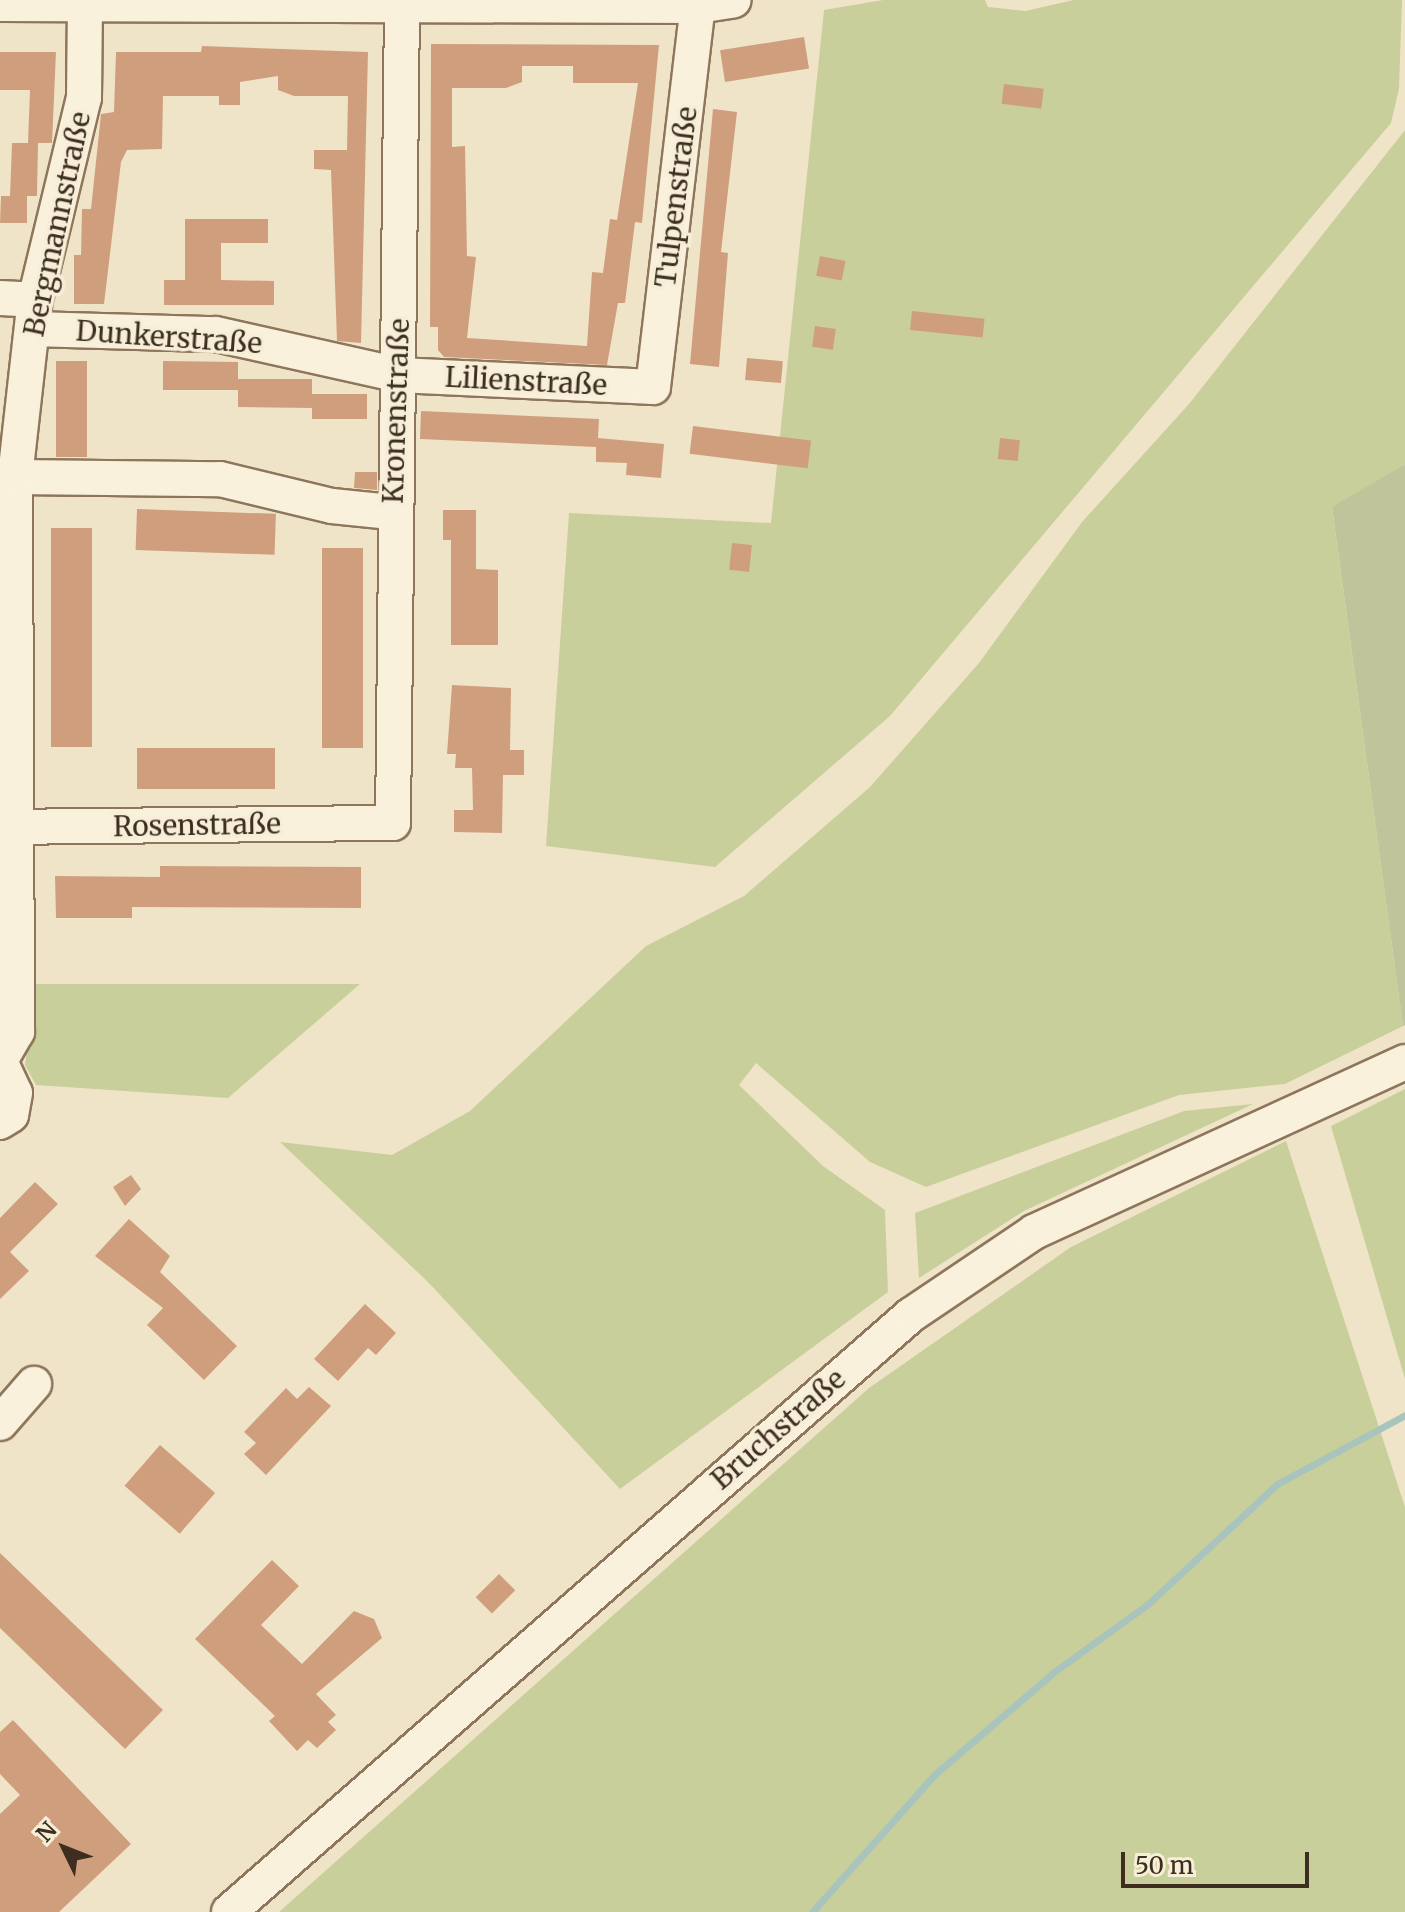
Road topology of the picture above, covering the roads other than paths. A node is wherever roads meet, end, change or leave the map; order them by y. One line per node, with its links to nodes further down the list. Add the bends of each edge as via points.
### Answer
1 (734, 0): 5 (street)
2 (402, 1): 4 (street); 5 (street); 8 (street, Kronenstraße)
3 (0, 4): 4 (street)
4 (85, 5): 7 (street, Bergmannstraße, via 84,98)
5 (698, 6): 9 (street, Tulpenstraße)
6 (0, 298): 7 (street, Dunkerstraße)
7 (33, 314): 8 (street, Dunkerstraße, via 216,334); 10 (street, Bergmannstraße)
8 (399, 375): 9 (street, Lilienstraße); 11 (street, Kronenstraße)
9 (653, 387)
10 (15, 477): 11 (street, via 220,479 332,506); 12 (street, Bergmannstraße)
11 (391, 512): 13 (street, Kronenstraße)
12 (7, 521): 14 (street, Bergmannstraße)
13 (393, 823): 14 (street, Rosenstraße)
14 (8, 827): 15 (street, Bergmannstraße, via 17,1032)
15 (0, 1061): 17 (street, via 15,1093 11,1115)
16 (1405, 1062): 20 (street, Bruchstraße, via 1034,1232 911,1315)
17 (0, 1122)
18 (34, 1384): 19 (street)
19 (0, 1423)
20 (229, 1912)

